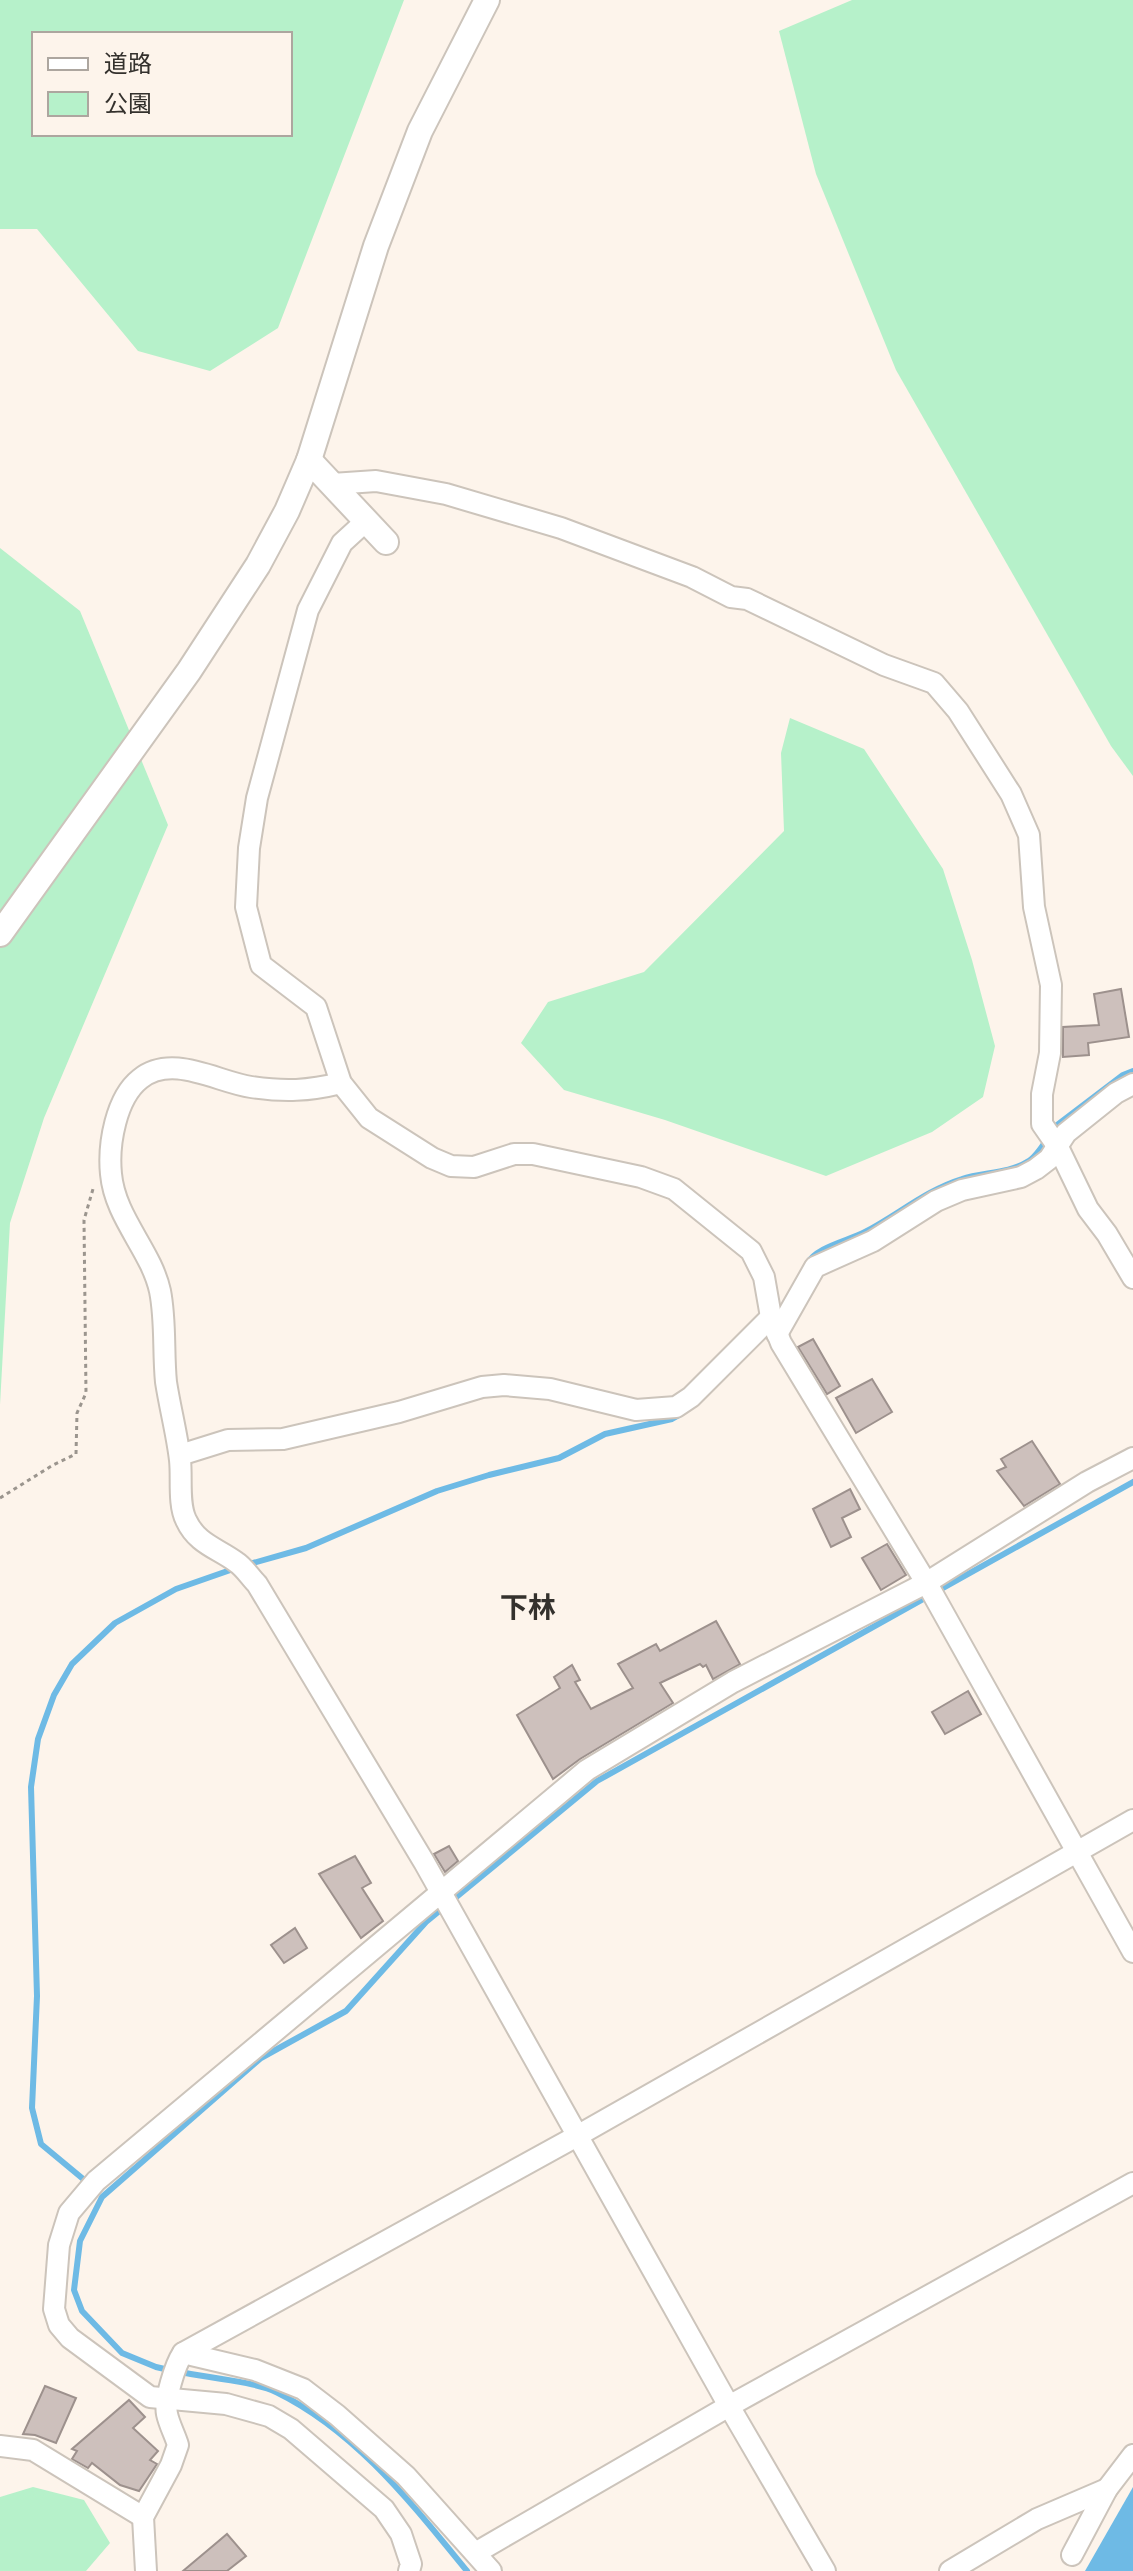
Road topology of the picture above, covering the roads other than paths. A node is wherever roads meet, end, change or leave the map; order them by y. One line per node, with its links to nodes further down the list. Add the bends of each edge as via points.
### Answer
1 (487, 0): 2 (street, via 414,146 376,246)
2 (309, 460): 3 (street); 6 (street, via 224,620)
3 (332, 484): 4 (street); 9 (street, via 376,481 446,494 561,528 747,599 884,665 934,683 1011,794 1029,835 1034,907 1051,985 1050,1053 1042,1094)
4 (366, 521): 5 (street); 7 (street, via 342,543 308,610 257,798 246,907 261,965 316,1007)
5 (386, 542)
6 (0, 934)
7 (341, 1083): 11 (street, via 369,1118 451,1166 474,1167 514,1154 533,1154 674,1189 751,1251 764,1277); 12 (street, via 305,1091 249,1087 167,1068 142,1076 125,1094 115,1120 111,1174 128,1226 159,1287 166,1381)
8 (1133, 1084): 9 (street)
9 (1052, 1139): 10 (street, via 1088,1209); 11 (street, via 1049,1159 1021,1177 936,1201 873,1241 815,1267)
10 (1133, 1278)
11 (774, 1326): 12 (street, via 676,1407 636,1410 550,1389 482,1387 283,1439 228,1440); 14 (street)
12 (180, 1455): 17 (street, via 184,1516 191,1530 257,1584)
13 (1133, 1458): 14 (street, via 1087,1482)
14 (931, 1591): 16 (street); 17 (street, via 733,1682 587,1770)
15 (1133, 1820): 16 (street)
16 (1077, 1852): 18 (street); 19 (street)
17 (446, 1900): 19 (street); 22 (street, via 90,2186 69,2213 59,2245 54,2309 59,2325 150,2397)
18 (1133, 1952)
19 (577, 2136): 21 (street); 23 (street)
20 (1133, 2183): 23 (street)
21 (180, 2357): 22 (street); 28 (street, via 255,2370 303,2389 406,2476)
22 (170, 2392): 27 (street, via 166,2413 178,2445); 31 (street, via 269,2416 291,2429 384,2509 401,2534)
23 (729, 2406): 28 (street); 33 (street)
24 (0, 2446): 27 (street, via 33,2450)
25 (1133, 2455): 26 (street)
26 (1107, 2489): 29 (street); 34 (street, via 1037,2519)
27 (143, 2517): 30 (street)
28 (477, 2552): 32 (street)
29 (1072, 2555)
30 (146, 2571)
31 (409, 2571)
32 (491, 2571)
33 (825, 2571)
34 (950, 2571)

